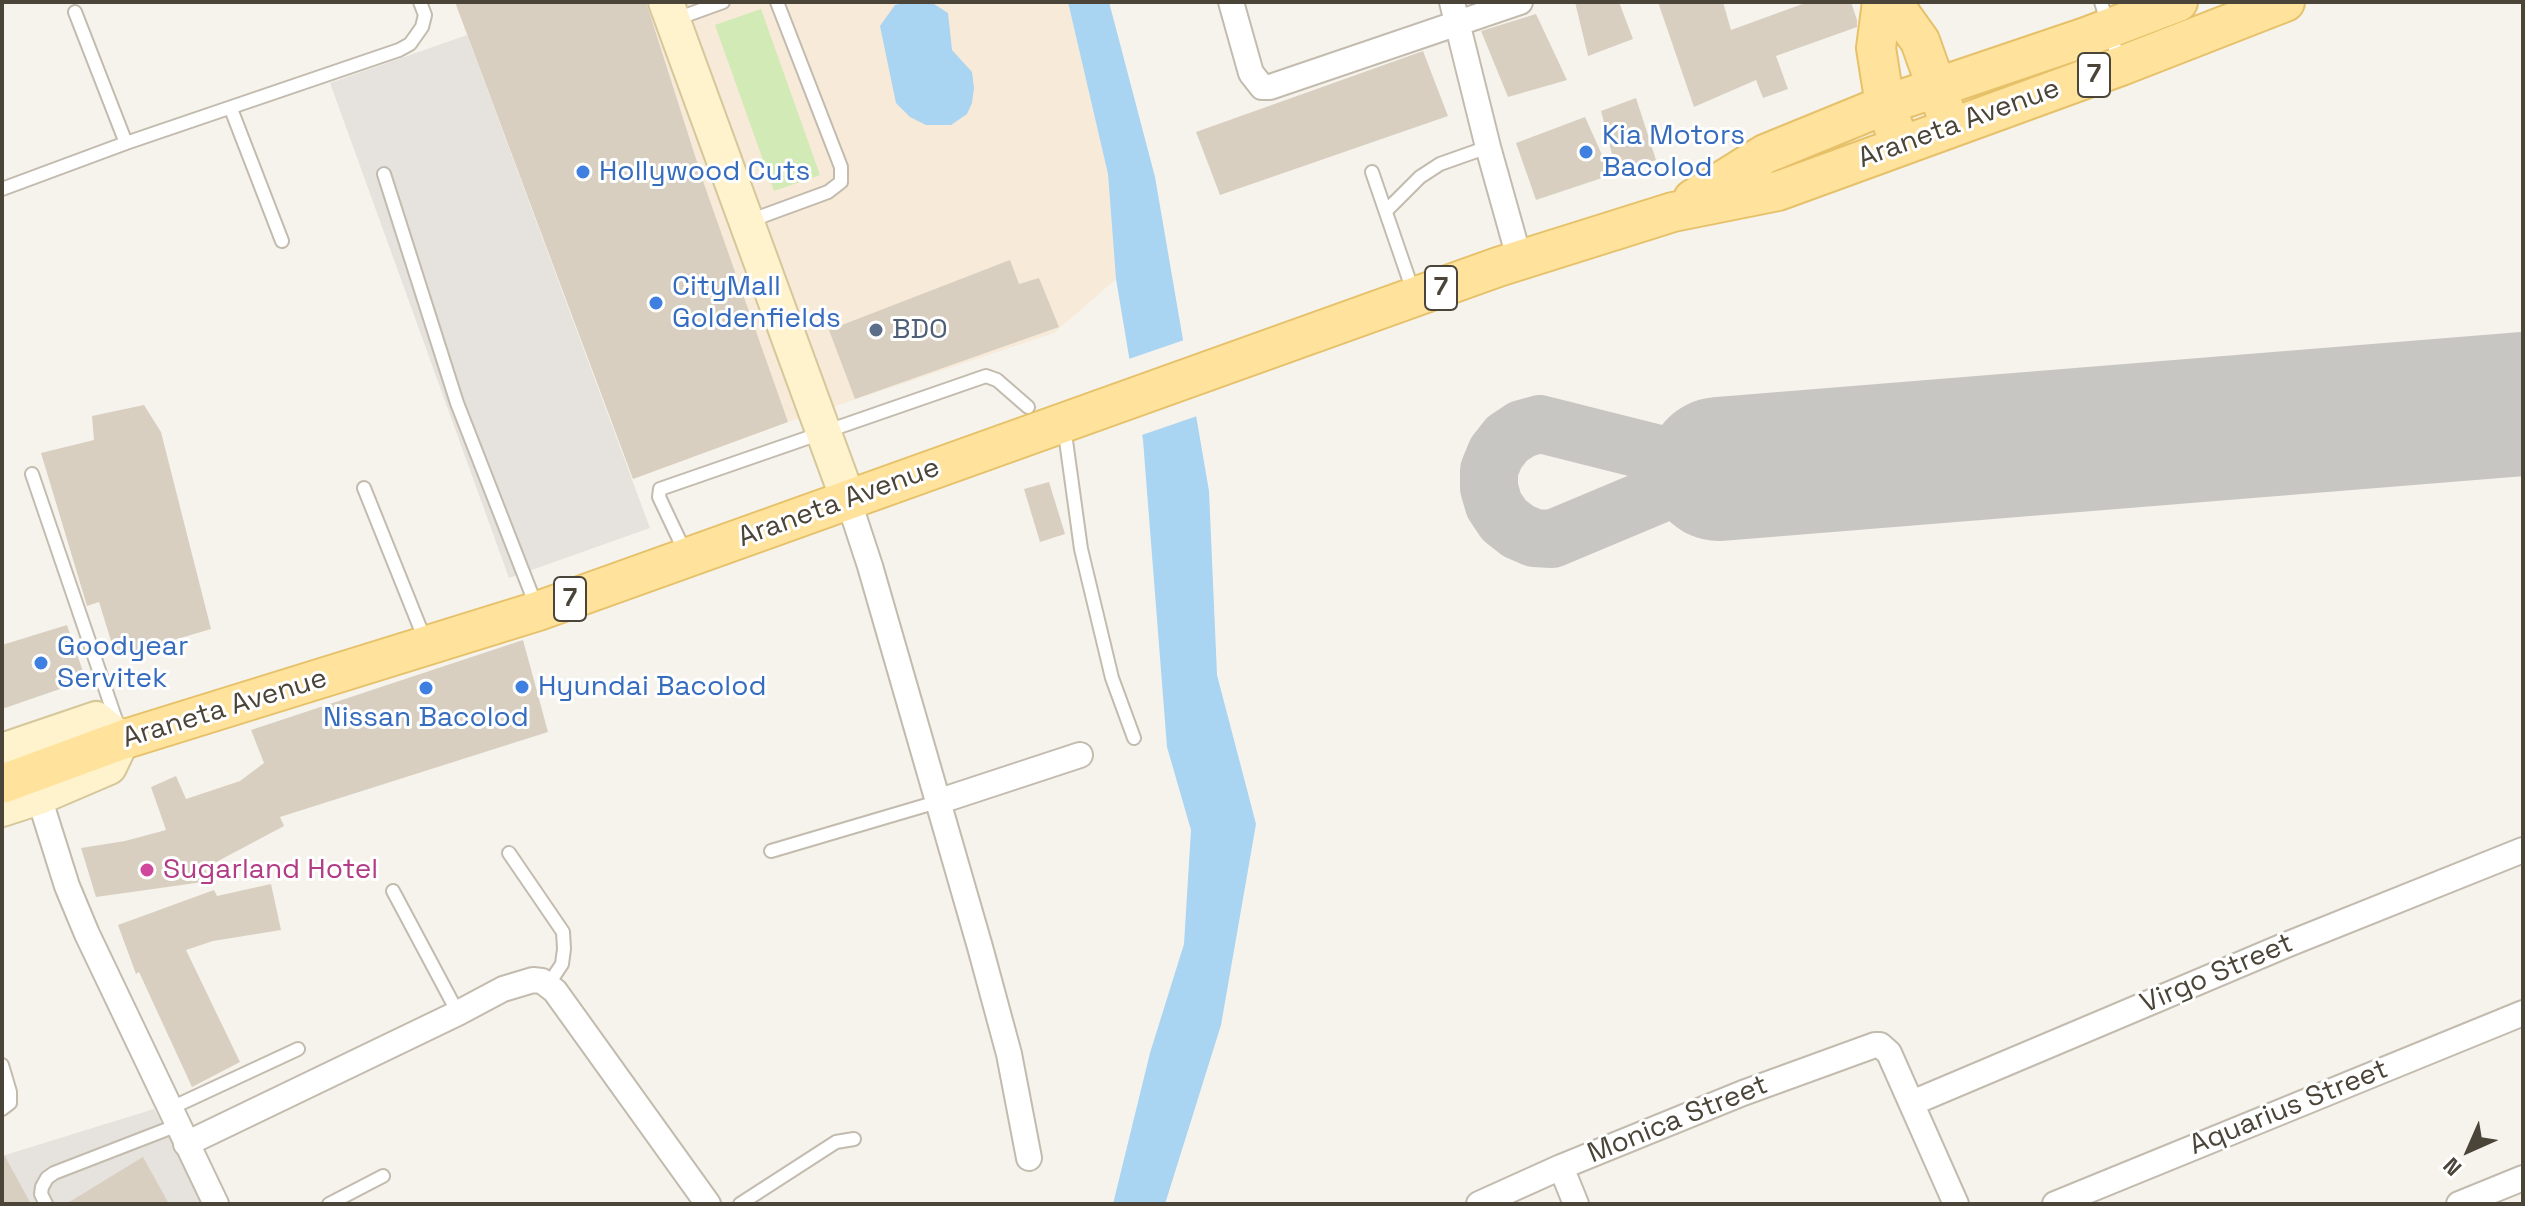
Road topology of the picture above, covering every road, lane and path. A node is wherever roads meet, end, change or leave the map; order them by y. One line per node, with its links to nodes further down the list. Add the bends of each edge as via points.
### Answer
1 (420, 2): 17 (lane, via 425,15 410,44)
2 (723, 2): 10 (lane)
3 (777, 2): 27 (lane, via 841,167 841,182 828,192)
4 (1231, 2): 12 (street, via 1251,73 1262,87)
5 (1520, 2): 12 (street)
6 (1882, 2): 16 (main road, via 1876,48)
7 (1892, 2): 15 (main road, via 1920,41)
8 (2285, 2): 14 (main road, Araneta Avenue / 7)
9 (2166, 4): 13 (main road, Araneta Avenue / 7)
10 (670, 11): 27 (street)
11 (75, 12): 19 (lane)
12 (1455, 13): 21 (street)
13 (2106, 15): 14 (lane); 15 (main road, Araneta Avenue / 7)
14 (2121, 66): 18 (main road, Araneta Avenue / 7)
15 (1936, 88): 16 (main road, Araneta Avenue / 7); 18 (main road)
16 (1885, 105): 20 (main road); 26 (main road, Araneta Avenue / 7, via 1765,154)
17 (231, 109): 19 (lane); 28 (lane)
18 (1951, 129): 20 (main road, Araneta Avenue / 7)
19 (126, 143): 24 (lane)
20 (1901, 146): 26 (main road, Araneta Avenue / 7, via 1778,191)
21 (1488, 147): 25 (lane, via 1440,164); 29 (street)
22 (1372, 172): 25 (lane)
23 (384, 174): 38 (lane, via 457,403)
24 (2, 189)
25 (1386, 211): 30 (lane)
26 (1673, 212): 29 (main road, Araneta Avenue / 7)
27 (747, 221): 33 (street)
28 (282, 241)
29 (1520, 261): 30 (main road, Araneta Avenue / 7)
30 (1415, 297): 32 (main road, Araneta Avenue / 7)
31 (1028, 407): 33 (lane, via 986,376)
32 (1063, 424): 36 (main road, Araneta Avenue / 7); 40 (lane, via 1081,549 1112,678)
33 (824, 433): 36 (street); 37 (lane, via 660,489)
34 (32, 474): 41 (lane)
35 (364, 488): 39 (lane)
36 (848, 499): 37 (main road, Araneta Avenue / 7); 46 (street)
37 (687, 558): 38 (main road, Araneta Avenue / 7)
38 (538, 611): 39 (main road, Araneta Avenue / 7)
39 (428, 647): 41 (main road, Araneta Avenue / 7)
40 (1134, 738)
41 (122, 740): 42 (street, via 96,719); 44 (main road, Araneta Avenue / 7); 45 (street, via 109,767)
42 (2, 751)
43 (1080, 755): 46 (street)
44 (2, 784)
45 (39, 797): 47 (street); 59 (street, via 87,934)
46 (937, 802): 49 (lane); 61 (street, via 1009,1054)
47 (2, 809)
48 (2523, 850): 57 (street, Virgo Street)
49 (771, 851)
50 (509, 853): 52 (lane, via 563,932 562,964)
51 (393, 891): 53 (lane)
52 (548, 985): 53 (street, via 533,980 503,989); 68 (street)
53 (458, 1013): 59 (street)
54 (2523, 1013): 73 (street, Aquarius Street)
55 (298, 1049): 59 (lane)
56 (2, 1065): 58 (lane, via 10,1092 10,1103)
57 (1912, 1103): 62 (street, Monica Street, via 1889,1053 1870,1045); 72 (street)
58 (2, 1109)
59 (178, 1126): 65 (lane, via 54,1173 42,1187); 66 (street)
60 (854, 1139): 69 (lane, via 836,1142)
61 (1029, 1158)
62 (1561, 1167): 70 (street, Monica Street); 71 (street)
63 (383, 1176): 67 (lane)
64 (2523, 1178): 74 (street)
65 (46, 1204)
66 (216, 1204)
67 (329, 1204)
68 (708, 1204)
69 (740, 1204)
70 (1479, 1204)
71 (1576, 1204)
72 (1956, 1204)
73 (2055, 1204)
74 (2459, 1204)

